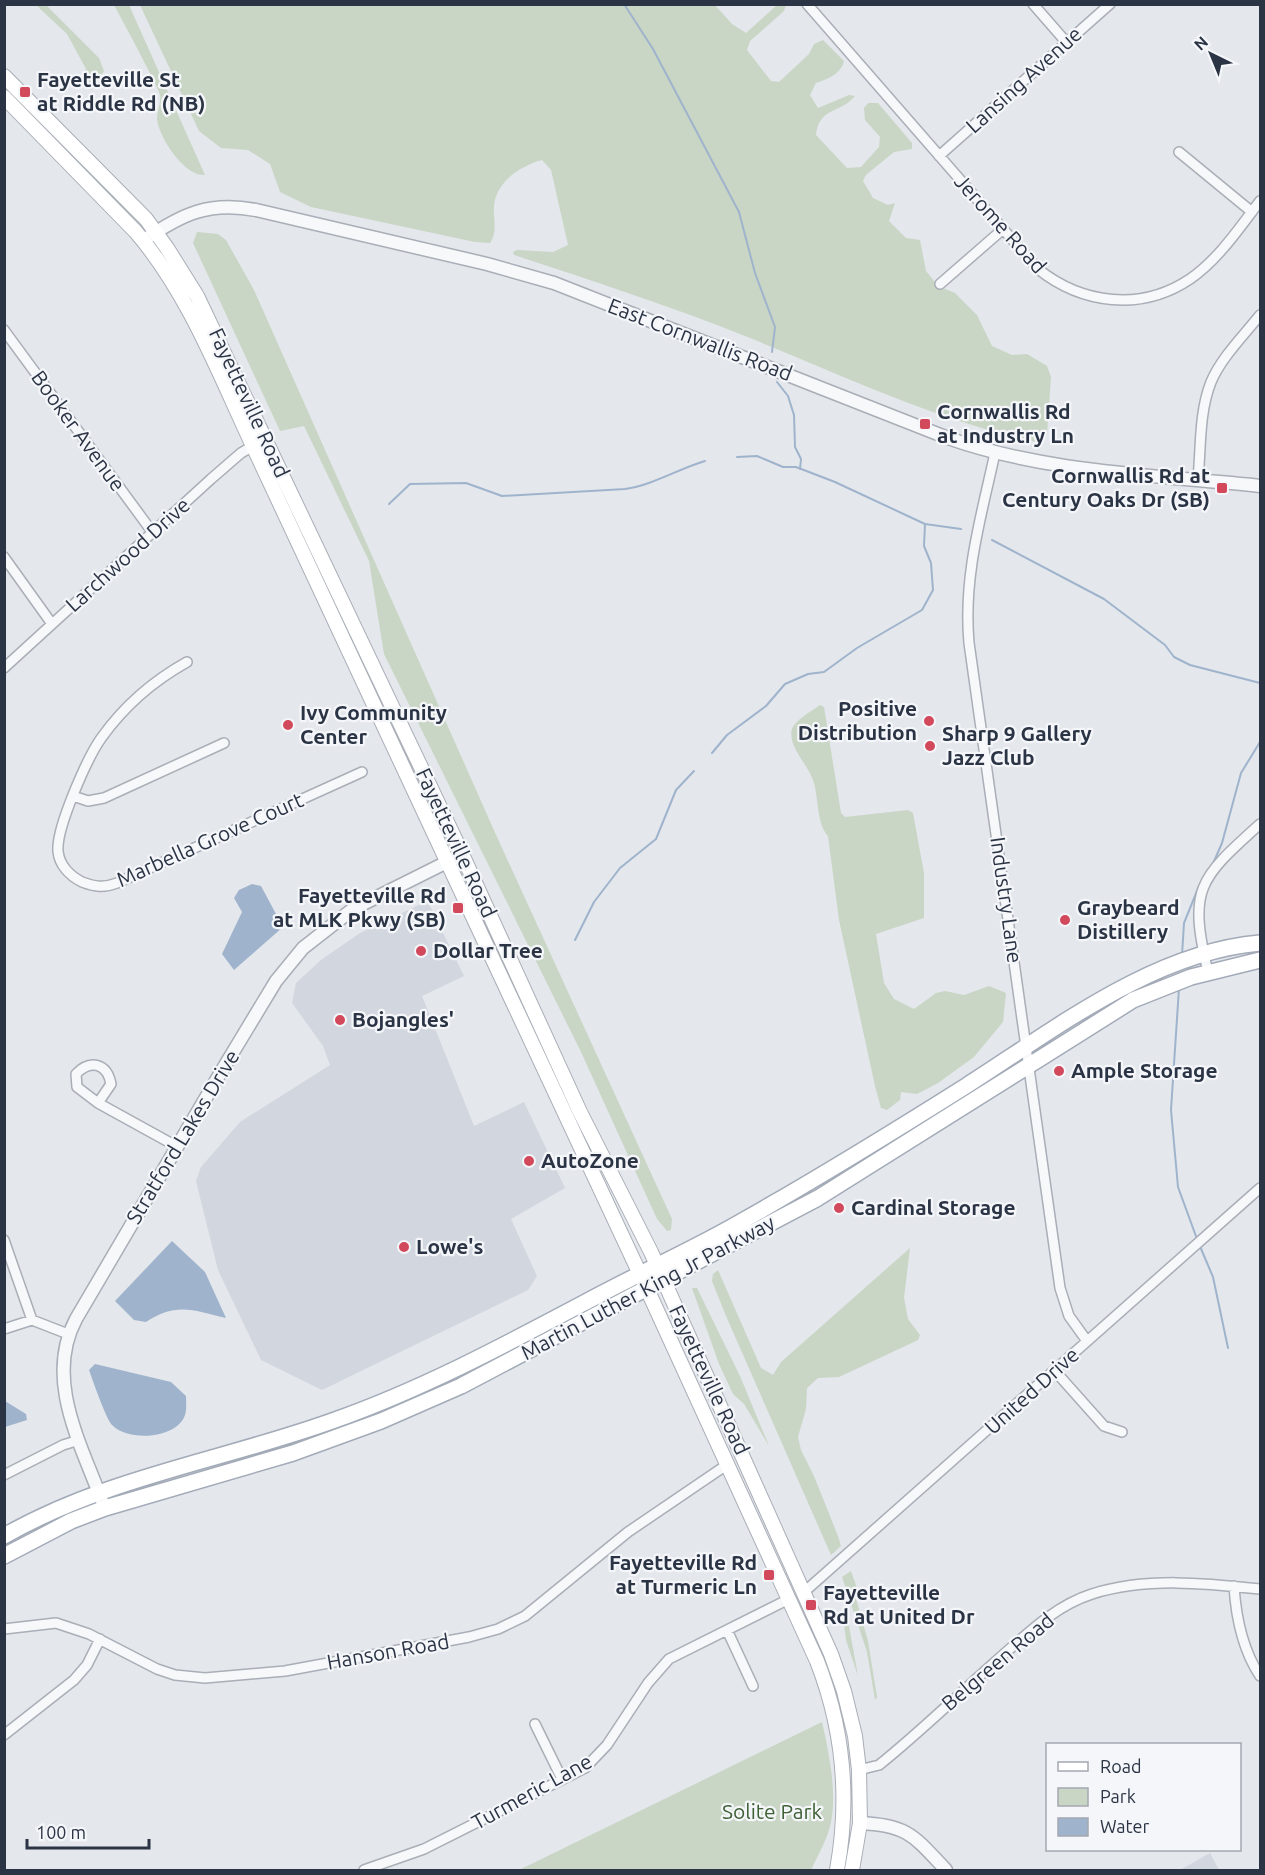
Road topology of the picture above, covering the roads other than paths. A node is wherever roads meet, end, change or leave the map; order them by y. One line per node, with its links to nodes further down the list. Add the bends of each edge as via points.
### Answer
1 (807, 4): 8 (street, Jerome Road)
2 (1033, 4): 4 (street)
3 (1110, 4): 4 (street, Lansing Avenue)
4 (1067, 43): 8 (street, Lansing Avenue)
5 (4, 76): 12 (main road, Fayetteville Road)
6 (4, 97): 13 (main road, Fayetteville Road)
7 (1179, 152): 10 (street)
8 (939, 156): 11 (street, Jerome Road)
9 (1260, 201): 10 (street, Jerome Road)
10 (1252, 212): 11 (street, Jerome Road, via 1191,279 1148,298 1129,300 1088,297 1055,282)
11 (1002, 230): 14 (street)
12 (156, 232): 13 (street, East Cornwallis Road); 18 (street, East Cornwallis Road, via 194,212 240,207 487,264 562,286); 30 (main road, Fayetteville Road, via 207,315)
13 (144, 240): 17 (main road, Fayetteville Road, via 176,288)
14 (940, 284)
15 (1260, 315): 19 (street, via 1211,382)
16 (4, 330): 21 (street, Booker Avenue)
17 (253, 446): 21 (street, Larchwood Drive); 31 (main road, Fayetteville Road)
18 (995, 453): 19 (street, East Cornwallis Road); 36 (street, Industry Lane, via 972,555 966,611)
19 (1198, 479): 20 (street, East Cornwallis Road)
20 (1260, 486)
21 (153, 532): 23 (street, Larchwood Drive)
22 (4, 557): 23 (street)
23 (52, 624): 25 (street, Larchwood Drive)
24 (187, 662): 28 (street, Marbella Grove Court, via 151,685 112,723 92,752)
25 (4, 668)
26 (224, 742): 28 (street, via 104,798 88,801)
27 (362, 772): 28 (street, Marbella Grove Court, via 117,883 100,887 74,878 58,852)
28 (73, 796)
29 (1260, 824): 33 (street, via 1208,875 1199,905)
30 (461, 855): 31 (street, Stratford Lakes Drive); 42 (main road, Fayetteville Road, via 575,1102)
31 (447, 862): 39 (street, Stratford Lakes Drive, via 353,909 303,948 276,981); 43 (main road, Fayetteville Road)
32 (1260, 944): 33 (main road, Martin Luther King Jr Parkway)
33 (1204, 955): 35 (street); 36 (main road, Martin Luther King Jr Parkway, via 1127,986)
34 (1260, 960): 35 (main road, Martin Luther King Jr Parkway)
35 (1208, 972): 37 (main road, Martin Luther King Jr Parkway, via 1133,1000)
36 (1027, 1047): 37 (street, Industry Lane); 42 (main road, Martin Luther King Jr Parkway, via 849,1160)
37 (1030, 1065): 44 (main road, Martin Luther King Jr Parkway, via 831,1191); 49 (street, Industry Lane, via 1060,1287 1069,1316)
38 (98, 1103): 38 (street, via 111,1084 109,1075 92,1063 84,1065 76,1074 77,1088); 39 (street)
39 (176, 1146): 48 (street, Stratford Lakes Drive)
40 (1260, 1188): 49 (street, United Drive)
41 (4, 1240): 46 (street)
42 (657, 1265): 43 (main road, Martin Luther King Jr Parkway); 44 (main road, Fayetteville Road)
43 (640, 1273): 45 (main road, Fayetteville Road); 55 (main road, Martin Luther King Jr Parkway, via 458,1369 389,1400 279,1440)
44 (664, 1280): 45 (main road, Martin Luther King Jr Parkway); 61 (main road, Fayetteville Road)
45 (647, 1289): 53 (main road, Fayetteville Road); 56 (main road, Martin Luther King Jr Parkway, via 498,1367 381,1421 293,1453)
46 (32, 1320): 47 (street); 48 (street)
47 (4, 1329)
48 (68, 1334): 52 (street, Stratford Lakes Drive, via 63,1360 64,1395)
49 (1087, 1341): 50 (street, United Drive)
50 (1055, 1371): 51 (street, via 1104,1426); 61 (street, United Drive)
51 (1122, 1432)
52 (79, 1440): 54 (street); 55 (street, Stratford Lakes Drive)
53 (728, 1464): 62 (main road, Fayetteville Road); 65 (street, Hanson Road, via 628,1532 525,1616 469,1638 285,1671 205,1678 157,1669)
54 (4, 1475)
55 (99, 1492): 56 (street, Stratford Lakes Drive); 57 (main road, Martin Luther King Jr Parkway)
56 (105, 1508): 58 (main road, Martin Luther King Jr Parkway)
57 (4, 1536)
58 (4, 1556)
59 (1234, 1586): 60 (street, Belgreen Road); 66 (street, via 1237,1618 1247,1652); 70 (street, Belgreen Road, via 1150,1584 1082,1598 1042,1621 879,1765)
60 (1260, 1589)
61 (803, 1593): 70 (main road, Fayetteville Road, via 844,1691)
62 (789, 1599): 64 (street, Turmeric Lane); 74 (main road, Fayetteville Road, via 824,1678 838,1734 845,1804)
63 (4, 1629): 65 (street, Hanson Road, via 56,1623)
64 (727, 1630): 67 (street); 71 (street, Turmeric Lane, via 663,1664 597,1758)
65 (100, 1639): 69 (street, via 74,1680)
66 (1260, 1676)
67 (753, 1686)
68 (535, 1724): 71 (street)
69 (4, 1735)
70 (860, 1770): 72 (main road, Fayetteville Road)
71 (562, 1779): 73 (street, Turmeric Lane, via 424,1849)
72 (860, 1823): 75 (main road, Fayetteville Road); 76 (street, via 906,1831)
73 (364, 1870)
74 (837, 1870)
75 (852, 1870)
76 (946, 1870)

